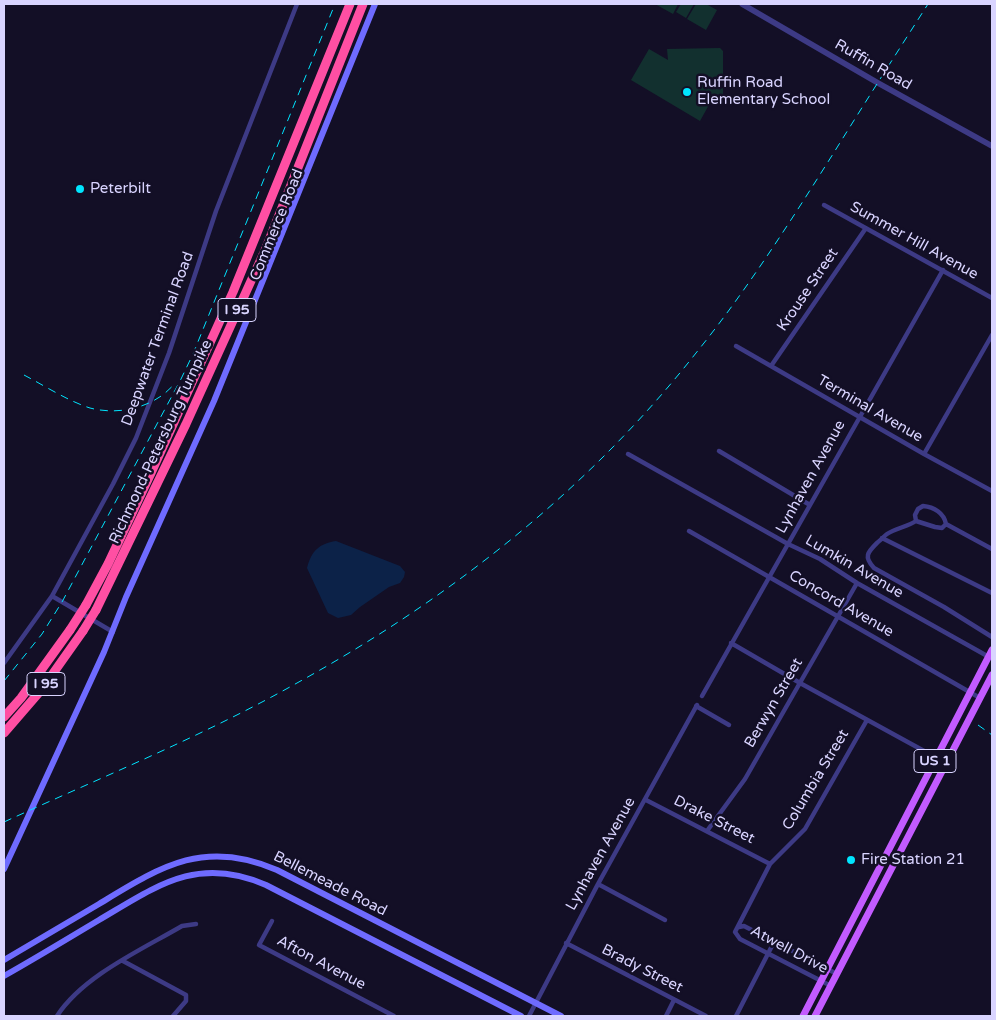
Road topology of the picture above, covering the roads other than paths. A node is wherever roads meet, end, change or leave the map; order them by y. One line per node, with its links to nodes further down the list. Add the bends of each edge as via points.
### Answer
1 (297, 4): 31 (street, Deepwater Terminal Road, via 216,211 169,353 136,438)
2 (350, 4): 44 (highway, Richmond-Petersburg Turnpike / I 95, bridge, via 233,292 108,564 70,630)
3 (363, 4): 47 (highway, Richmond-Petersburg Turnpike / I 95, bridge, via 262,256 186,424 96,610 42,690)
4 (375, 4): 32 (main road, Commerce Road, via 214,401)
5 (379, 4): 32 (main road, Commerce Road, via 206,431 128,604)
6 (742, 4): 7 (street, Ruffin Road)
7 (750, 6): 8 (street, Ruffin Road, via 878,83)
8 (992, 146)
9 (824, 206): 10 (street, Summer Hill Avenue)
10 (866, 228): 11 (street, Summer Hill Avenue); 15 (street, Krouse Street)
11 (943, 270): 12 (street, Summer Hill Avenue); 16 (street, Lynhaven Avenue)
12 (992, 298)
13 (992, 335): 19 (street)
14 (736, 346): 15 (street, Terminal Avenue)
15 (771, 366): 16 (street, Terminal Avenue)
16 (860, 416): 19 (street, Terminal Avenue); 21 (street, Lynhaven Avenue)
17 (719, 451): 21 (street)
18 (628, 454): 26 (street, Lumkin Avenue)
19 (924, 454): 20 (street, Terminal Avenue)
20 (992, 491)
21 (810, 505): 26 (street, Lynhaven Avenue)
22 (916, 521): 23 (street, via 942,528); 23 (street, via 914,515 923,506 937,510); 25 (street)
23 (946, 524): 27 (street)
24 (690, 531): 28 (street, Concord Avenue)
25 (882, 538): 30 (street); 35 (street, via 867,558 874,568)
26 (788, 544): 28 (street, Lynhaven Avenue); 29 (street, Lumkin Avenue, via 820,559)
27 (992, 549)
28 (770, 577): 33 (street, Concord Avenue); 36 (street, Lynhaven Avenue)
29 (857, 583): 33 (street, Berwyn Street); 37 (street, Lumkin Avenue)
30 (992, 593)
31 (52, 596): 34 (street); 38 (street, Deepwater Terminal Road)
32 (119, 617): 34 (main road, Commerce Road)
33 (838, 617): 40 (street, Berwyn Street); 41 (street, Concord Avenue)
34 (113, 632): 53 (main road, Commerce Road)
35 (992, 637)
36 (731, 643): 40 (street); 42 (street, Lynhaven Avenue)
37 (990, 654): 41 (main road, US 1)
38 (4, 663)
39 (992, 675): 43 (main road, US 1)
40 (800, 683): 45 (street); 51 (street, Berwyn Street, via 745,779)
41 (971, 692): 43 (street, Concord Avenue); 48 (main road, US 1)
42 (702, 696)
43 (980, 698): 49 (main road, US 1)
44 (4, 717)
45 (867, 720): 48 (street); 52 (street, Columbia Street, via 805,829)
46 (729, 725): 50 (street, Lynhaven Avenue, via 697,706)
47 (4, 733)
48 (936, 759): 49 (street); 64 (main road, US 1)
49 (946, 764): 65 (main road, US 1)
50 (646, 800): 51 (street, Drake Street); 54 (street, Lynhaven Avenue)
51 (708, 831): 52 (street, Drake Street)
52 (770, 864): 58 (street, Columbia Street)
53 (4, 870)
54 (598, 884): 55 (street); 60 (street, Lynhaven Avenue)
55 (665, 920)
56 (272, 921): 73 (street, Afton Avenue, via 259,945)
57 (196, 924): 63 (street, via 182,926)
58 (738, 926): 59 (street, Atwell Drive); 61 (street, Atwell Drive, via 735,932 738,937)
59 (774, 942): 61 (street); 64 (street, Atwell Drive)
60 (566, 944): 69 (street, Brady Street); 70 (street, Lynhaven Avenue)
61 (768, 954): 67 (street, Atwell Drive); 79 (street)
62 (4, 960): 70 (main road, Bellemeade Road, via 163,867 194,858 225,856 251,860 277,870)
63 (123, 961): 71 (street, via 86,985 70,999); 72 (street, via 184,993 187,998)
64 (827, 969): 65 (street, Atwell Drive); 67 (main road, US 1)
65 (837, 974): 68 (main road, US 1)
66 (4, 976): 74 (main road, Bellemeade Road, via 164,883 189,875 224,873 266,885)
67 (821, 981): 68 (street, Atwell Drive); 80 (main road, US 1)
68 (831, 986): 81 (main road, US 1)
69 (674, 1000): 77 (street); 78 (street, Brady Street)
70 (536, 1003): 75 (street, Lynhaven Avenue); 76 (main road, Bellemeade Road)
71 (60, 1015)
72 (173, 1016)
73 (394, 1016)
74 (520, 1016)
75 (529, 1016)
76 (561, 1016)
77 (666, 1016)
78 (706, 1016)
79 (736, 1016)
80 (803, 1016)
81 (816, 1016)

